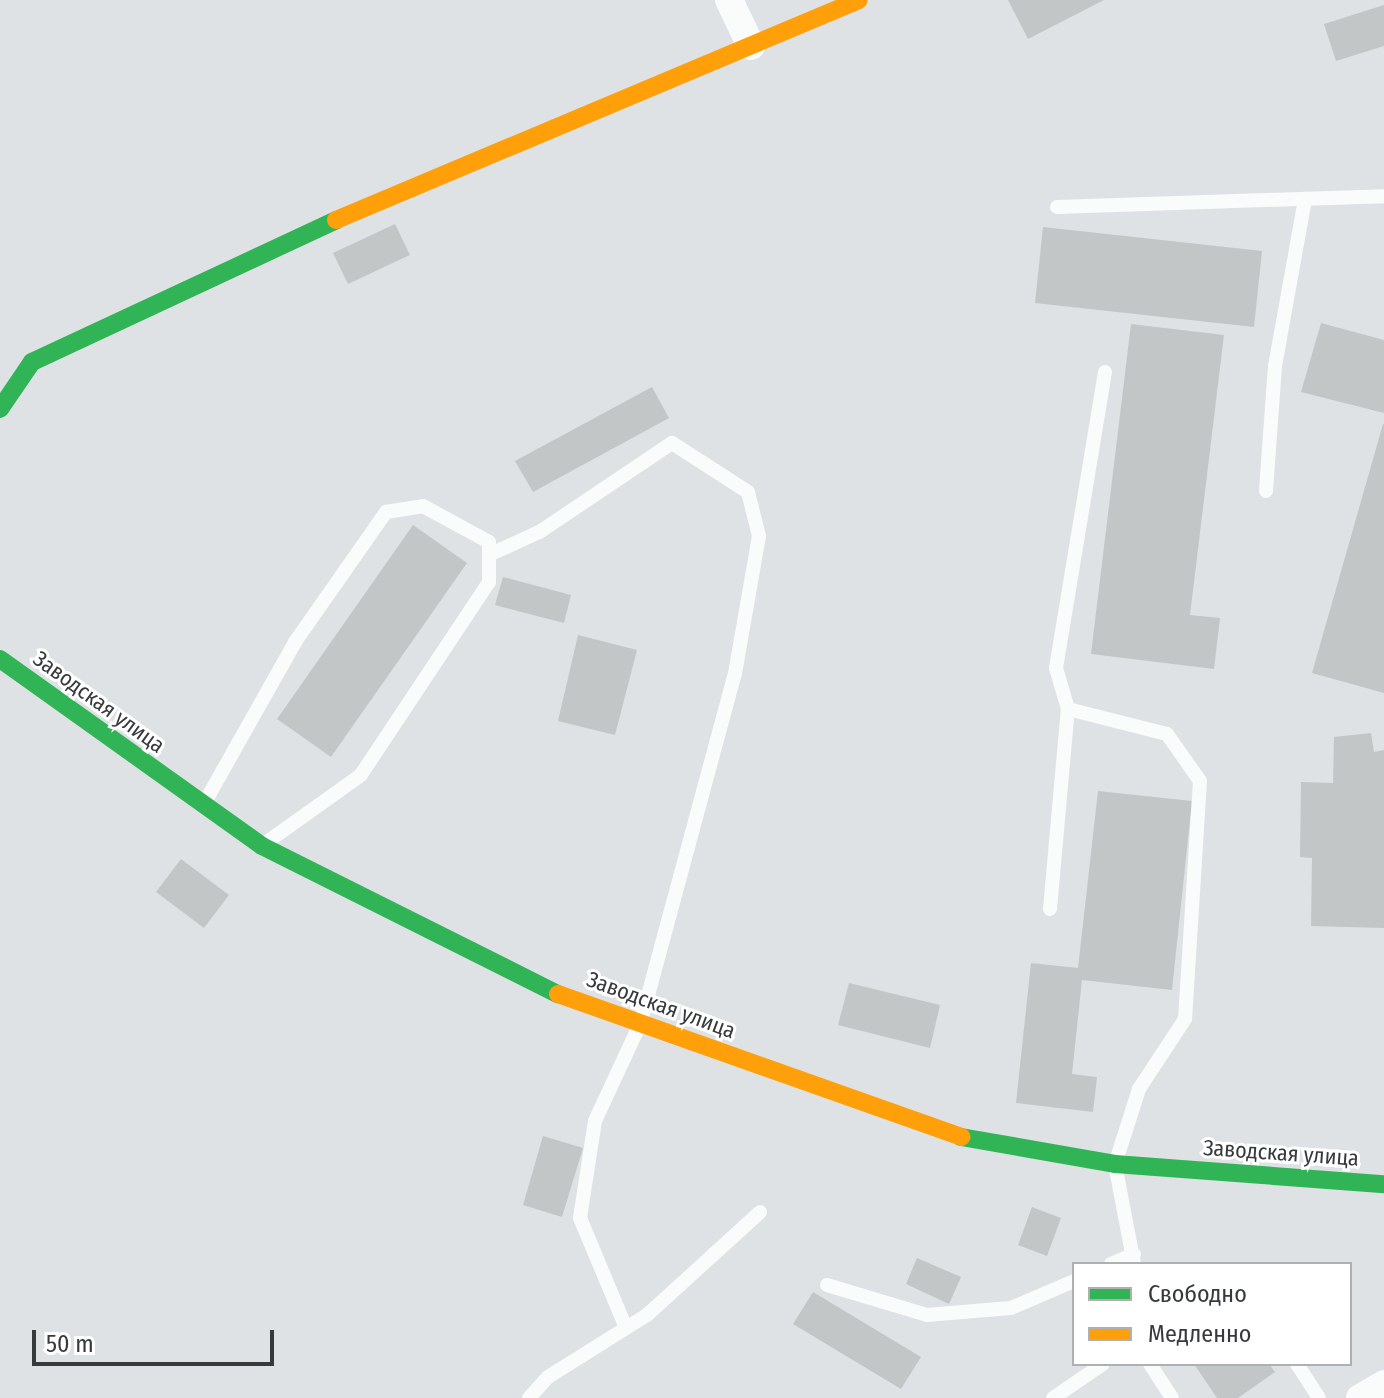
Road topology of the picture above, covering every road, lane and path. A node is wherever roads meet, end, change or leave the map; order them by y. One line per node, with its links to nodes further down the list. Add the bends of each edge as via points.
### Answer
1 (729, 0): 3 (street)
2 (859, 0): 3 (street)
3 (751, 46): 8 (street, via 347,215 32,362)
4 (1384, 196): 5 (lane)
5 (1305, 199): 6 (lane); 9 (lane, via 1275,366)
6 (1057, 207)
7 (1105, 372): 12 (lane, via 1056,668)
8 (0, 409)
9 (1266, 491)
10 (491, 554): 13 (lane, via 489,542 423,506 386,512 295,642); 14 (lane, via 489,582 361,775); 16 (lane, via 541,531 672,443 748,492 759,536 735,673)
11 (0, 659): 13 (street, Заводская улица)
12 (1068, 709): 15 (lane); 17 (lane, via 1167,734 1200,781 1185,1019 1139,1089)
13 (203, 806): 14 (street, Заводская улица)
14 (262, 846): 16 (street, Заводская улица, via 548,990)
15 (1050, 909)
16 (640, 1024): 17 (street, Заводская улица, via 967,1139); 23 (lane, via 595,1121 580,1218)
17 (1115, 1164): 18 (street, Заводская улица); 20 (lane)
18 (1384, 1184)
19 (760, 1212): 23 (lane, via 647,1315)
20 (1134, 1259)
21 (1072, 1282): 22 (lane, via 1011,1308 927,1315)
22 (827, 1285)
23 (624, 1323): 28 (lane)
24 (1100, 1366): 29 (lane)
25 (1151, 1366): 30 (lane)
26 (1298, 1366): 31 (lane)
27 (1384, 1384): 32 (street)
28 (529, 1398)
29 (1053, 1398)
30 (1172, 1398)
31 (1319, 1398)
32 (1360, 1398)

